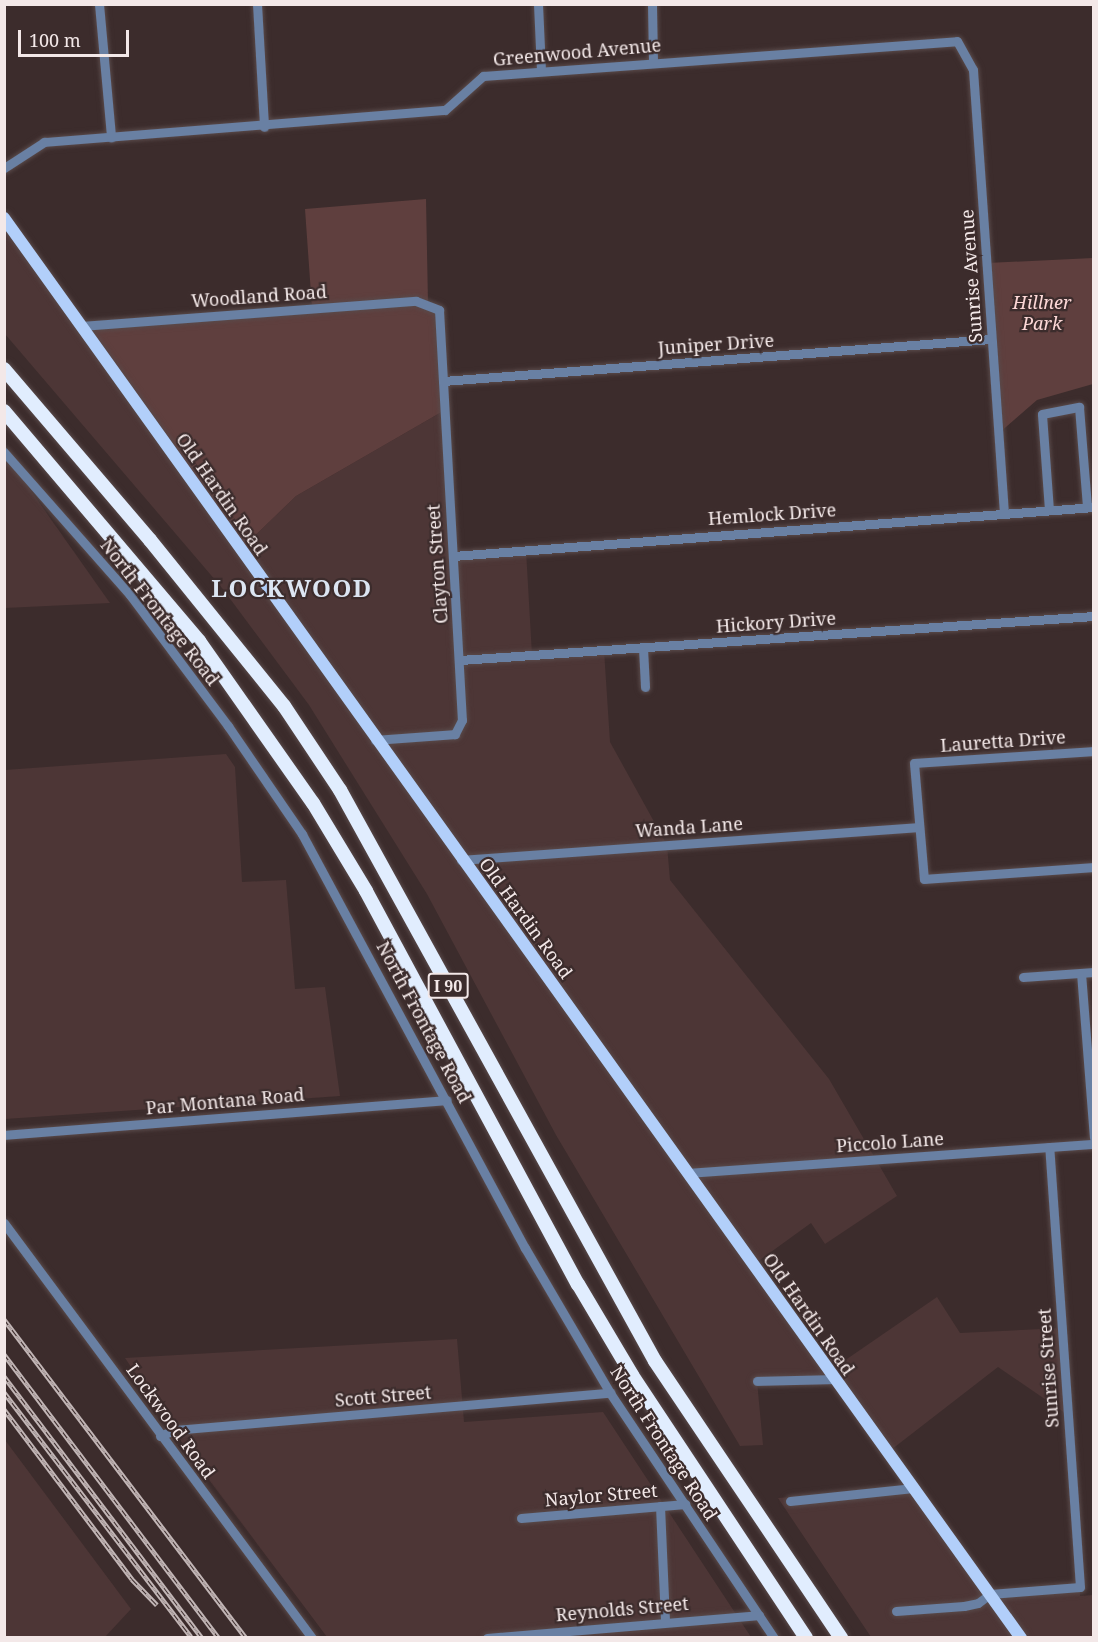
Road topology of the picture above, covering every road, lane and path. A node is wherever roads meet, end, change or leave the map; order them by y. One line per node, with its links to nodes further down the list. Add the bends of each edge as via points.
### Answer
1 (99, 4): 9 (street)
2 (257, 4): 8 (street)
3 (538, 4): 7 (street)
4 (652, 4): 6 (street)
5 (957, 41): 6 (street, Greenwood Avenue); 14 (street, Sunrise Avenue, via 973,70)
6 (653, 62): 7 (street, Greenwood Avenue)
7 (540, 70): 8 (street, Greenwood Avenue, via 483,76 445,110)
8 (264, 127): 9 (street, Greenwood Avenue)
9 (111, 137): 10 (street, Greenwood Avenue, via 44,142)
10 (4, 168)
11 (4, 218): 13 (main road, Old Hardin Road)
12 (439, 310): 13 (street, Woodland Road, via 416,301); 16 (street, Clayton Street)
13 (81, 326): 27 (main road, Old Hardin Road)
14 (991, 339): 16 (street, Juniper Drive); 21 (street, Sunrise Avenue)
15 (4, 369): 59 (highway, I 90, via 150,540 284,706 340,790 549,1174 656,1361)
16 (443, 381): 22 (street, Clayton Street)
17 (4, 411): 58 (highway, I 90, via 199,641 314,803 366,891 578,1284)
18 (4, 452): 35 (street, North Frontage Road, via 130,595 296,824)
19 (1090, 507): 20 (street, Hemlock Drive); 20 (street, via 1079,407 1042,414)
20 (1048, 510): 21 (street, Hemlock Drive)
21 (1004, 513): 22 (street, Hemlock Drive)
22 (453, 556): 25 (street, Clayton Street)
23 (1094, 616): 24 (street, Hickory Drive)
24 (643, 648): 25 (street, Hickory Drive); 26 (street)
25 (460, 660): 27 (street, Clayton Street, via 462,720 454,734)
26 (645, 687)
27 (375, 740): 30 (main road, Old Hardin Road)
28 (1094, 752): 29 (street, Lauretta Drive, via 914,763)
29 (919, 827): 30 (street, Wanda Lane); 31 (street, via 924,879)
30 (461, 860): 40 (main road, Old Hardin Road)
31 (1094, 867)
32 (1094, 972): 33 (street)
33 (1081, 973): 34 (street); 37 (street)
34 (1023, 977)
35 (447, 1100): 36 (street, Par Montana Road); 44 (street, North Frontage Road, via 525,1248)
36 (4, 1135)
37 (1094, 1137)
38 (1094, 1144): 39 (street, Piccolo Lane)
39 (1048, 1147): 40 (street, Piccolo Lane); 51 (street, Sunrise Street, via 1080,1587)
40 (688, 1173): 42 (main road, Old Hardin Road)
41 (4, 1223): 45 (street, Lockwood Road)
42 (833, 1379): 43 (street); 46 (main road, Old Hardin Road)
43 (757, 1381)
44 (610, 1393): 45 (street, Scott Street, via 174,1430); 48 (street, North Frontage Road)
45 (160, 1436): 55 (street, Lockwood Road)
46 (913, 1488): 47 (street); 51 (main road, Old Hardin Road)
47 (790, 1501)
48 (684, 1504): 49 (street, Naylor Street); 53 (street, North Frontage Road)
49 (660, 1506): 50 (street, Naylor Street); 54 (street)
50 (521, 1518)
51 (990, 1594): 52 (street, via 978,1603 964,1606); 60 (main road, Old Hardin Road)
52 (896, 1611)
53 (759, 1615): 54 (street, Reynolds Street); 57 (street, North Frontage Road)
54 (665, 1622): 56 (street, Reynolds Street)
55 (312, 1638)
56 (488, 1638)
57 (774, 1638)
58 (806, 1638)
59 (841, 1638)
60 (1021, 1638)

